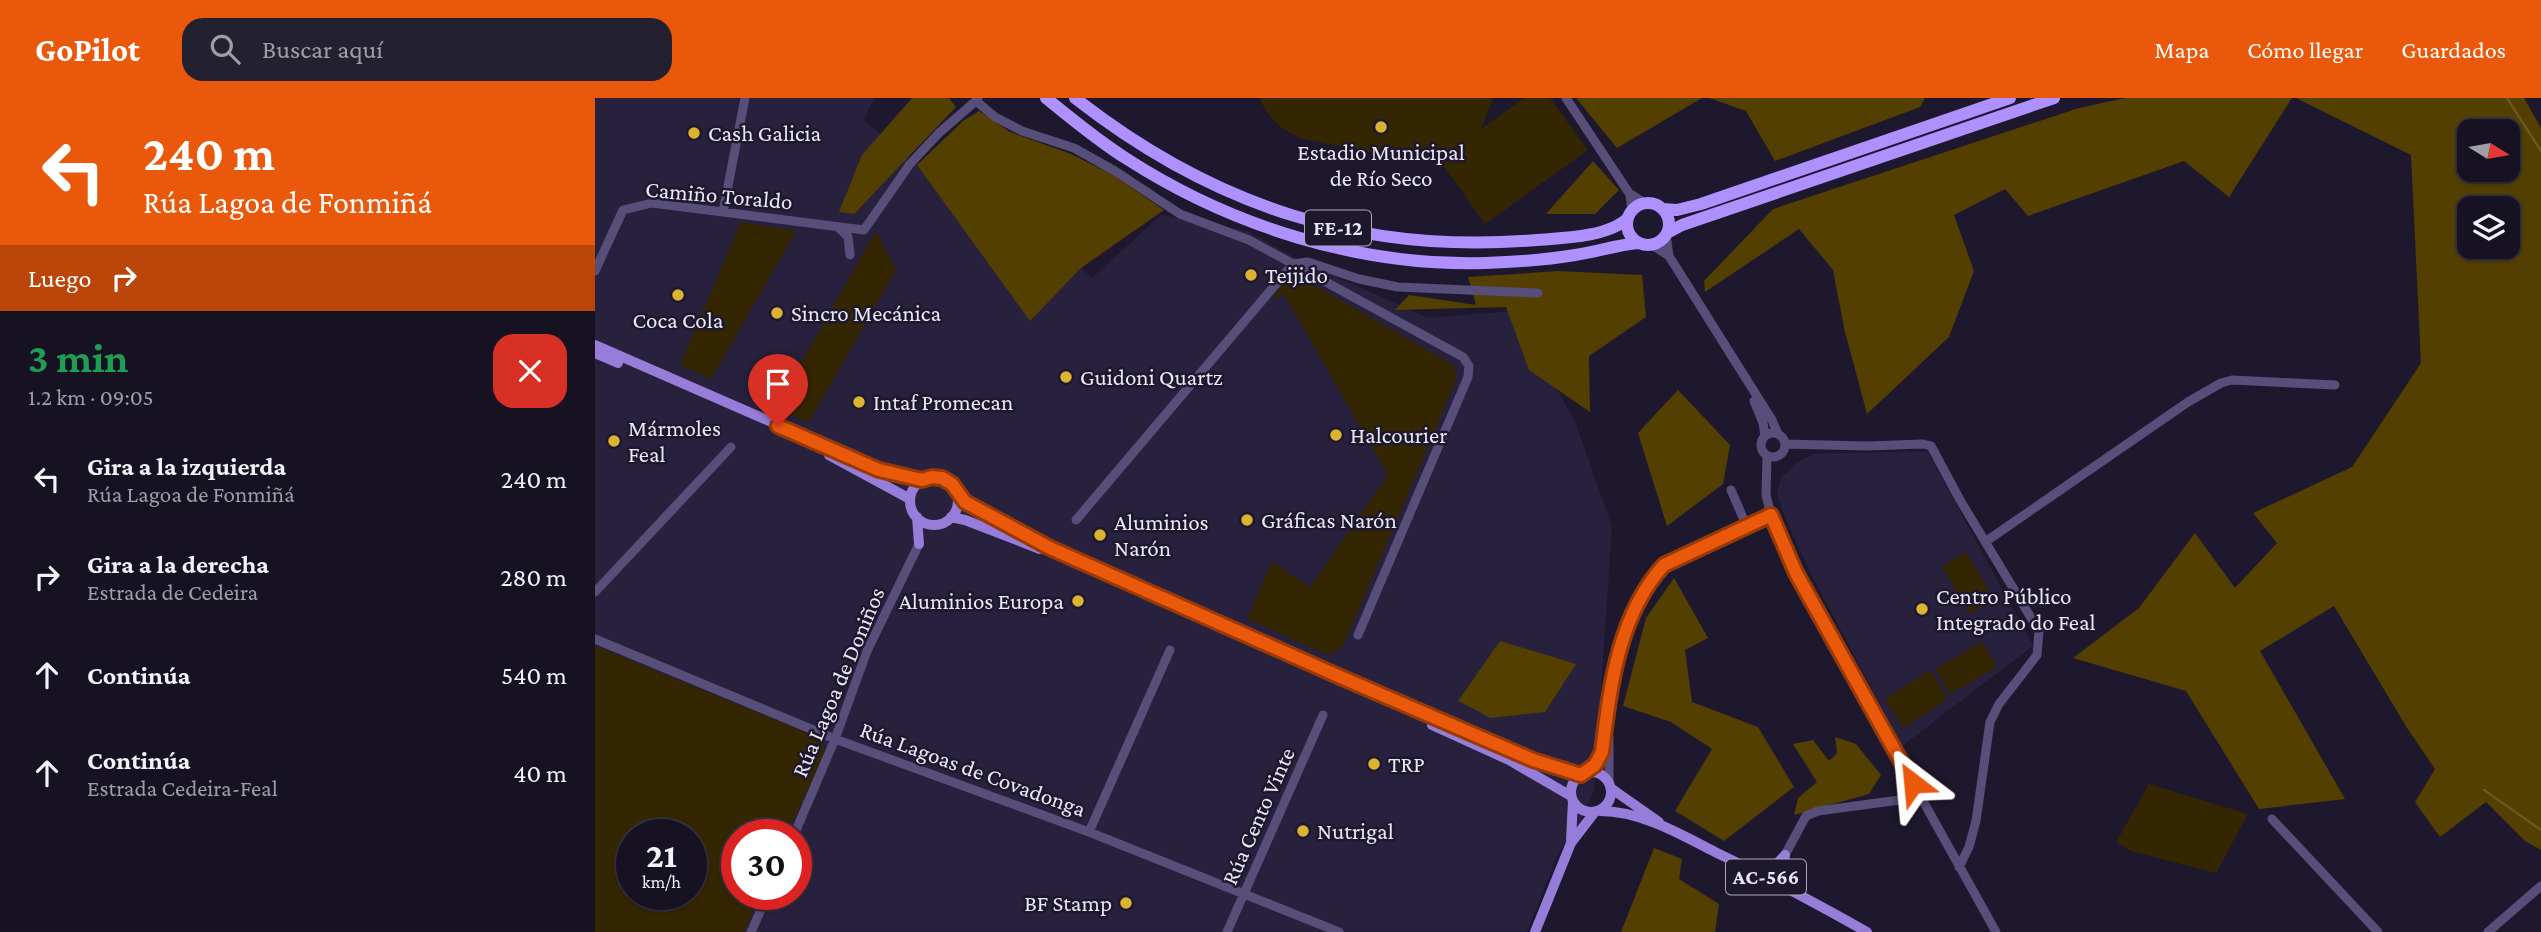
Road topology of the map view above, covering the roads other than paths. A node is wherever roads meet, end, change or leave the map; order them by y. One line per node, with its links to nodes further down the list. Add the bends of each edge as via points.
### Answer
1 (745, 98): 11 (street)
2 (1046, 98): 15 (highway, FE-12, via 1118,153 1178,190 1280,233 1330,246 1381,256 1483,264 1576,255)
3 (1075, 98): 12 (highway, FE-12, via 1148,151 1198,179 1248,201 1347,230 1395,239 1506,243 1611,230)
4 (1566, 98): 8 (street)
5 (2010, 98): 10 (highway, via 1701,204)
6 (2053, 98): 14 (highway, via 1682,225)
7 (977, 100): 13 (street, Camiño Toraldo, via 909,164 864,230); 19 (street, via 995,117 1022,131 1074,148 1115,170 1180,214 1249,240)
8 (1629, 193): 9 (street); 12 (street)
9 (1646, 204): 10 (highway); 12 (highway)
10 (1663, 209): 14 (highway, via 1669,220)
11 (723, 212): 13 (street, Camiño Toraldo); 20 (street, Camiño Toraldo, via 652,203 623,210)
12 (1630, 215): 15 (highway, via 1630,235)
13 (837, 227): 17 (street, via 848,237)
14 (1667, 234): 16 (highway); 18 (street)
15 (1638, 243): 16 (highway)
16 (1652, 245): 18 (street)
17 (850, 255)
18 (1669, 256): 24 (street)
19 (1293, 264): 21 (street, via 1308,262 1398,287); 38 (street); 44 (street, via 1463,358 1469,366)
20 (595, 271)
21 (1538, 293)
22 (595, 345): 31 (main road, via 879,470)
23 (595, 353): 34 (main road, via 824,452)
24 (1747, 383): 26 (street); 27 (street)
25 (2335, 385): 41 (street, via 2221,383)
26 (1777, 434): 27 (street); 28 (street)
27 (1765, 436): 30 (street, via 1761,445)
28 (1786, 444): 30 (street, via 1779,457); 41 (street, via 1931,446)
29 (731, 447): 43 (street)
30 (1767, 456): 35 (street, via 1766,495)
31 (922, 480): 33 (main road, via 942,478); 34 (main road)
32 (1731, 490): 40 (street)
33 (958, 496): 37 (main road); 50 (main road, via 1050,548 1234,630 1533,760)
34 (910, 499): 36 (main road)
35 (1771, 515): 40 (street); 51 (street, via 1796,573)
36 (916, 517): 39 (main road); 42 (main road)
37 (951, 517): 39 (main road); 53 (main road, via 1051,553 1509,760)
38 (1076, 520)
39 (935, 524): 42 (main road)
40 (1747, 527): 47 (street, via 1664,565 1653,577 1621,642)
41 (1985, 542): 63 (street, via 2039,631 2037,655 1990,722 1976,821)
42 (919, 544): 49 (street, Rúa Lagoa de Doniños, via 867,652)
43 (595, 592)
44 (1357, 635)
45 (595, 639): 49 (street, Rúa Lagoas de Covadonga)
46 (1170, 650): 60 (street)
47 (1609, 704): 50 (street, via 1602,752); 52 (street)
48 (1323, 715): 68 (street, Rúa Cento Vinte)
49 (835, 740): 57 (street, Rúa Lagoa de Doniños); 60 (street, Rúa Lagoas de Covadonga)
50 (1584, 774): 52 (main road, via 1600,774); 53 (main road, via 1572,785)
51 (1913, 783): 54 (street); 55 (street, via 1904,794)
52 (1611, 785): 56 (main road, via 1610,802); 59 (main road, AC-566)
53 (1572, 798): 56 (main road, via 1580,810); 61 (main road)
54 (1922, 800): 55 (street); 63 (street)
55 (1888, 801): 62 (street, via 1806,816)
56 (1597, 812): 59 (main road, AC-566, via 1617,811); 61 (main road)
57 (801, 819)
58 (2272, 819): 76 (street)
59 (1664, 826): 64 (main road, AC-566)
60 (1089, 832): 68 (street, Rúa Lagoas de Covadonga)
61 (1571, 843): 73 (main road)
62 (1785, 855): 64 (main road, via 1775,866); 65 (main road); 67 (main road, via 1783,871)
63 (1959, 867): 75 (street)
64 (1752, 870): 65 (main road, AC-566)
65 (1773, 880): 67 (main road, AC-566)
66 (2541, 886): 77 (street)
67 (1794, 892): 74 (main road, AC-566)
68 (1245, 894): 71 (street, Rúa Cento Vinte); 72 (street, Rúa Lagoas de Covadonga)
69 (761, 910): 70 (street)
70 (751, 932)
71 (1227, 932)
72 (1339, 932)
73 (1535, 932)
74 (1867, 932)
75 (1996, 932)
76 (2378, 932)
77 (2487, 932)

